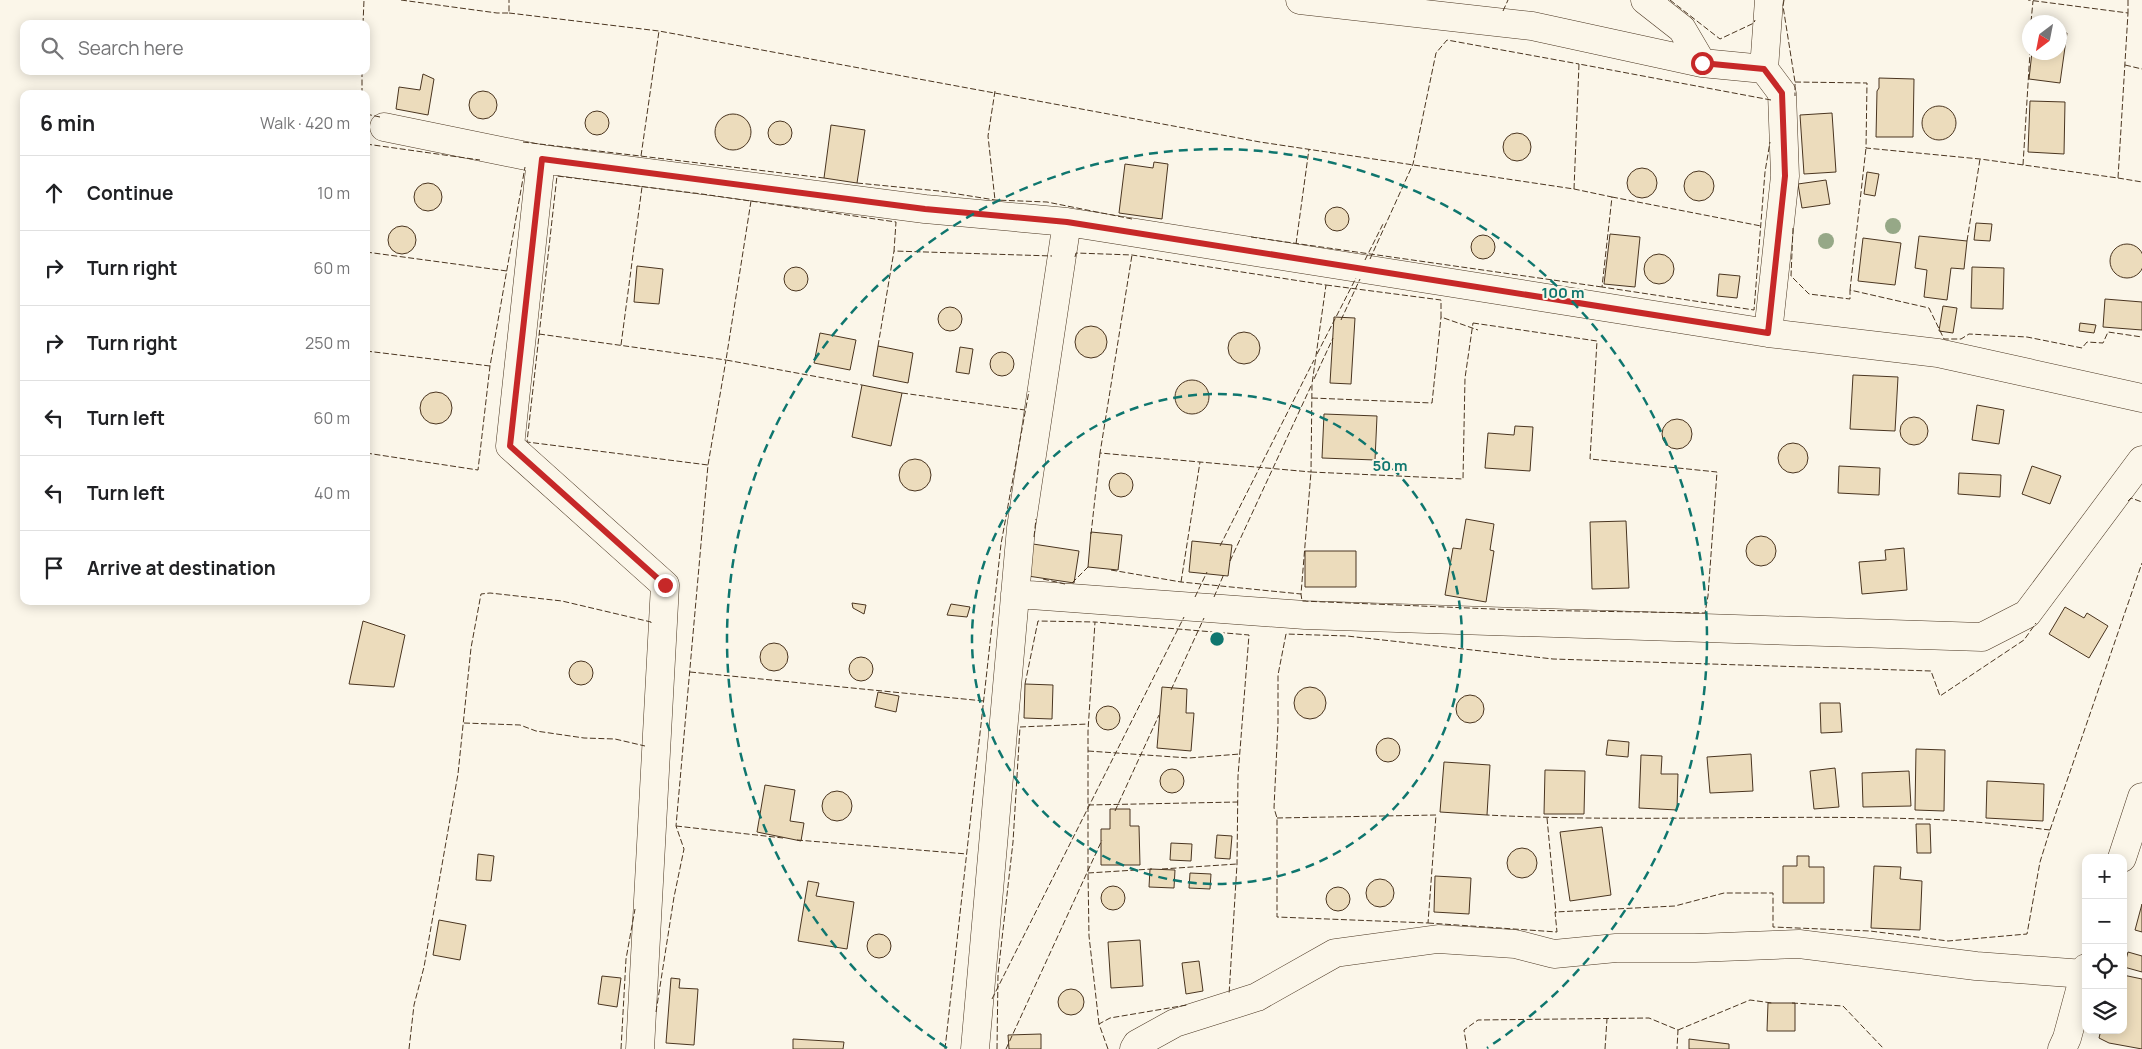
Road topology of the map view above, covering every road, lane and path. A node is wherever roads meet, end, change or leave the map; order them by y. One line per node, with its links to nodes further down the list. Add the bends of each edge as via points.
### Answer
1 (1300, 0): 4 (street, via 1532,26)
2 (1645, 0): 4 (street, via 1682,30)
3 (1769, 0): 5 (street)
4 (1702, 63): 5 (street)
5 (1764, 69): 9 (street, via 1782,93 1785,176)
6 (384, 127): 7 (street)
7 (542, 159): 8 (street, via 925,209); 18 (street, via 510,446 665,585)
8 (1067, 222): 9 (street); 12 (street, via 1021,528)
9 (1768, 333): 10 (street, via 1938,353)
10 (2142, 398)
11 (2142, 460): 12 (street, via 2027,614 1982,637 1305,615)
12 (1015, 594): 19 (street)
13 (2142, 796): 14 (street)
14 (2123, 854)
15 (2082, 971): 20 (street, via 1976,966 1799,944 1616,948 1554,954 1515,944 1438,939 1335,953 1257,997 1175,1023)
16 (2082, 984): 17 (street)
17 (2067, 1046)
18 (640, 1049)
19 (975, 1049)
20 (1134, 1049)

